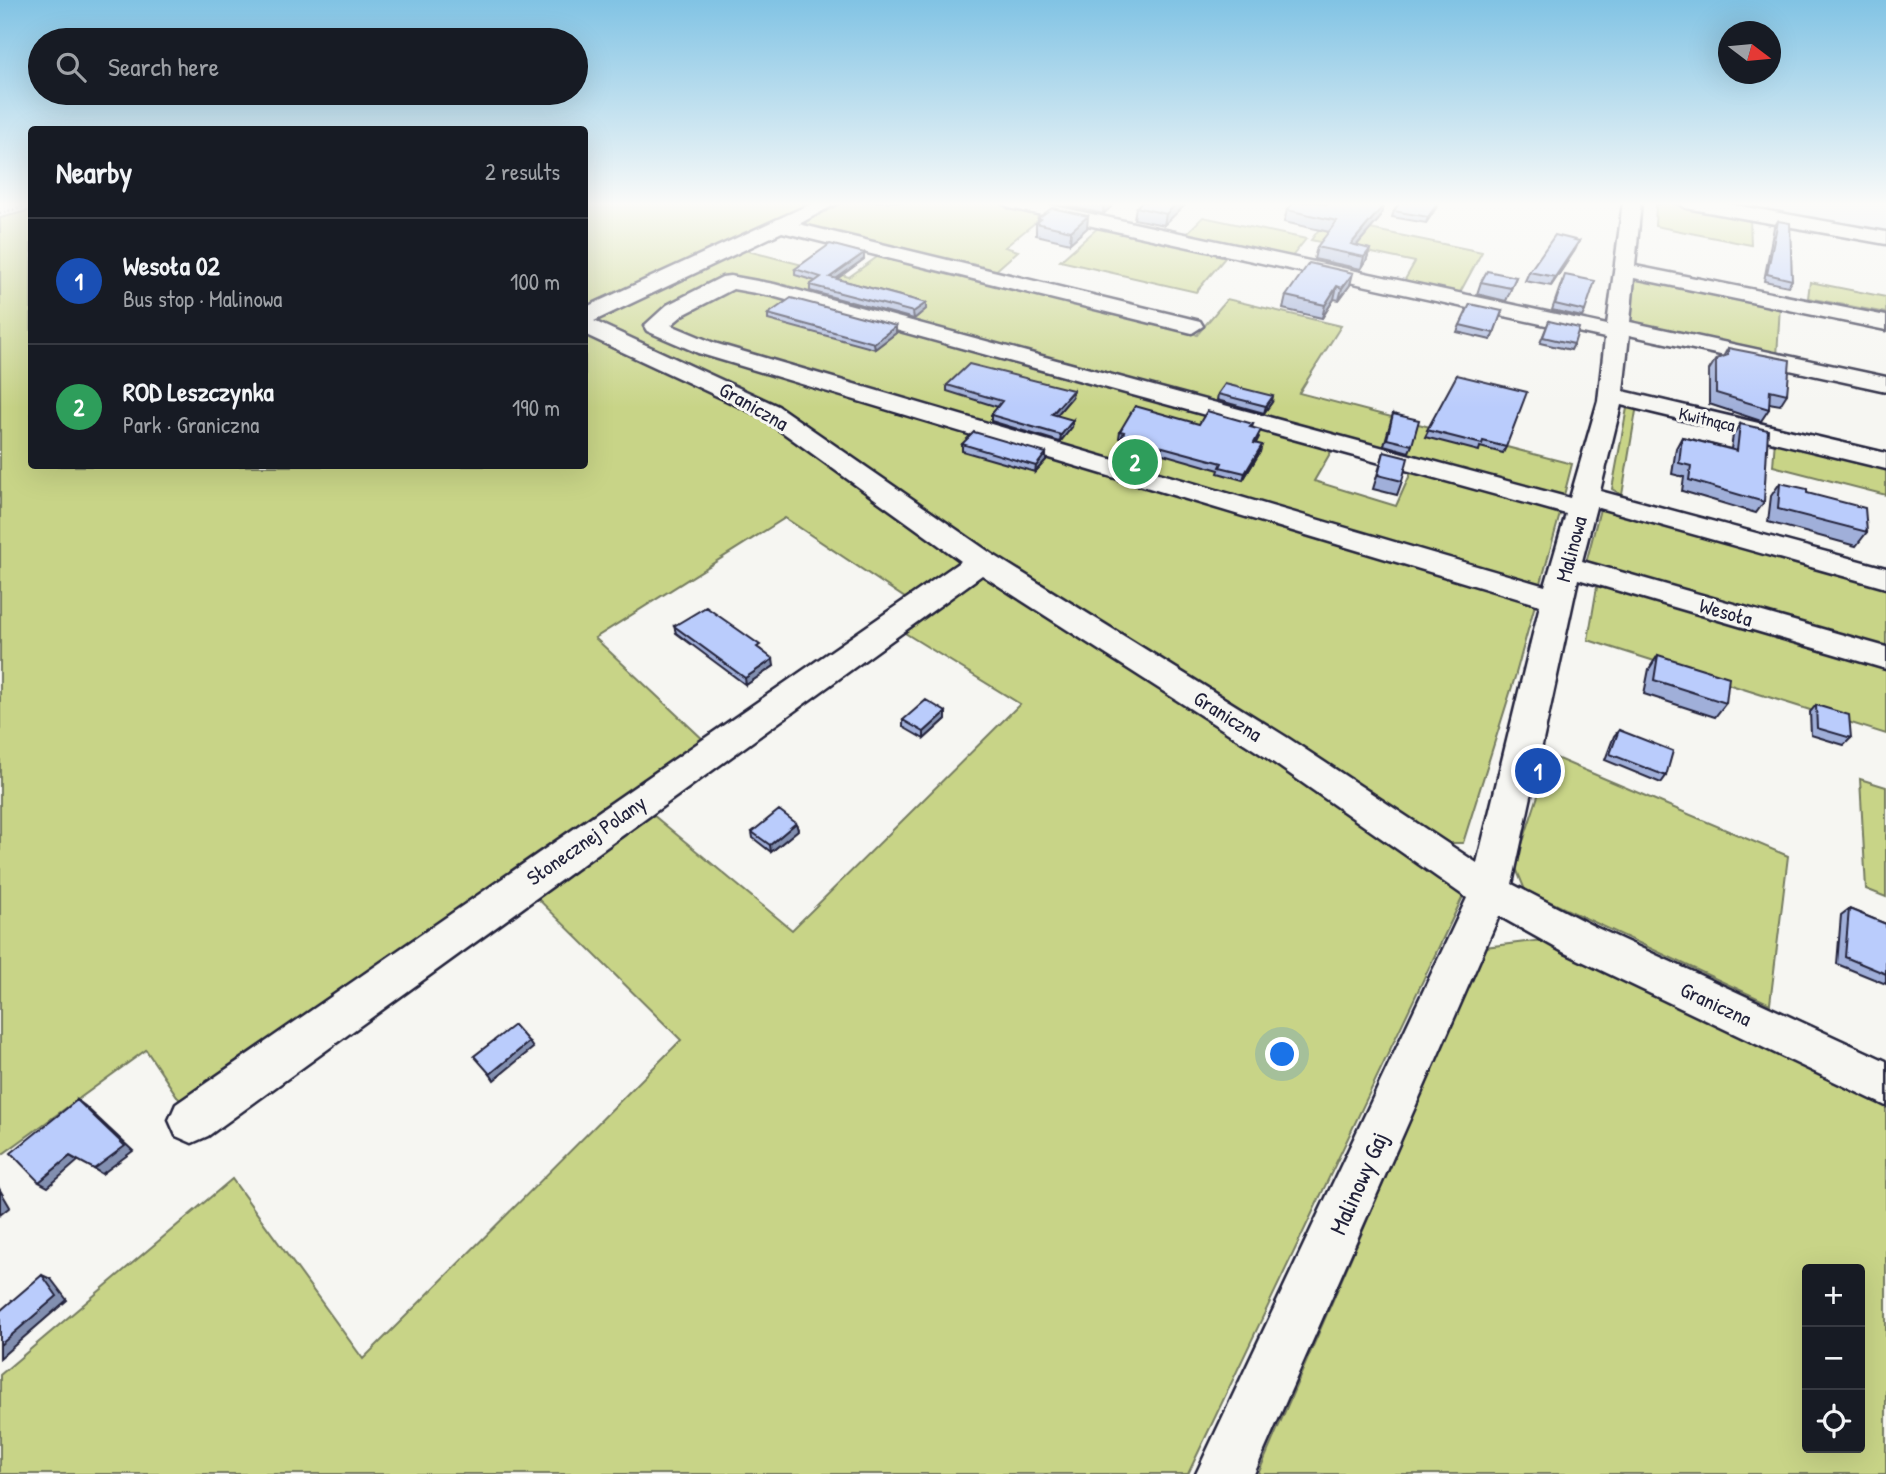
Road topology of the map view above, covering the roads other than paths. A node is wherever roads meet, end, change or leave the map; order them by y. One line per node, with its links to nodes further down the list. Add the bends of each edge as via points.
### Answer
1 (1625, 270): 10 (street, Malinowa)
2 (681, 271): 6 (street)
3 (966, 271): 8 (street)
4 (1337, 271): 10 (street)
5 (1629, 271): 7 (street)
6 (588, 315)
7 (1886, 323)
8 (1192, 326)
9 (588, 327): 15 (street, Graniczna, via 769,411)
10 (1618, 330): 11 (street); 12 (street, Malinowa)
11 (1886, 384)
12 (1611, 395): 13 (street, Kwitnąca); 14 (street, Malinowa)
13 (1886, 461)
14 (1583, 503): 16 (street, Malinowa); 17 (street); 18 (street, via 774,290 730,282 675,310 655,326 706,348)
15 (981, 561): 20 (street, Graniczna, via 1276,747); 22 (street, Słonecznej Polany)
16 (1566, 566): 18 (street, Malinowa); 19 (street, Wesoła)
17 (1886, 578)
18 (1557, 600): 20 (street, Malinowa)
19 (1886, 658)
20 (1490, 892): 21 (street, Graniczna, via 1580,940); 23 (street, Malinowy Gaj)
21 (1886, 1084)
22 (192, 1120)
23 (1225, 1474)

